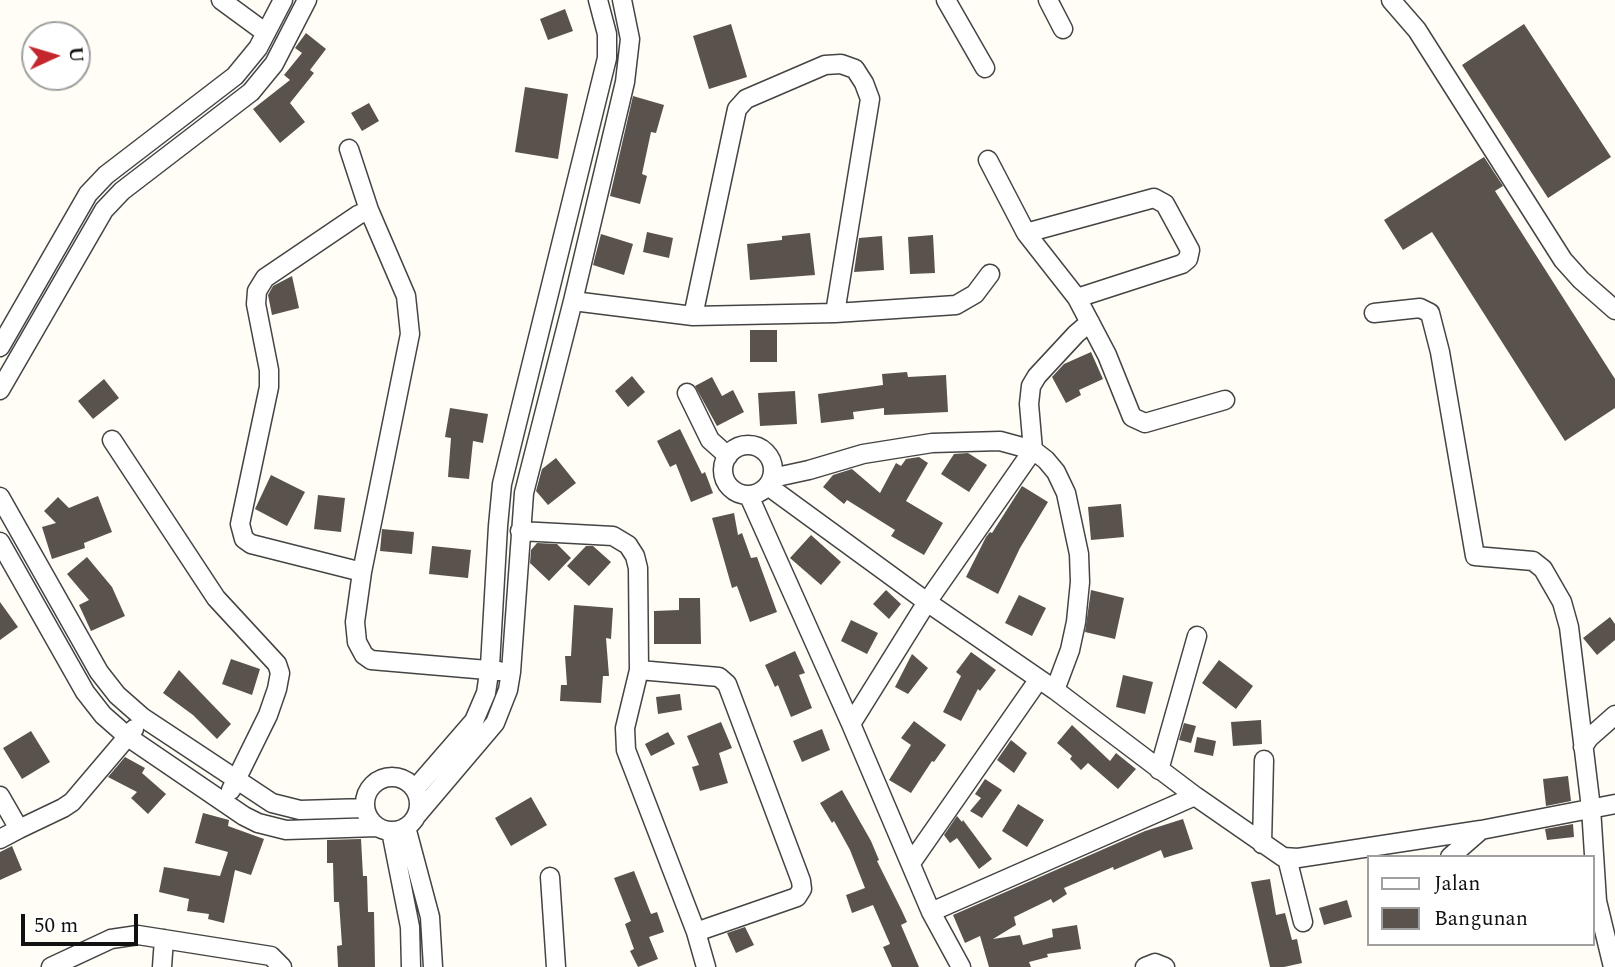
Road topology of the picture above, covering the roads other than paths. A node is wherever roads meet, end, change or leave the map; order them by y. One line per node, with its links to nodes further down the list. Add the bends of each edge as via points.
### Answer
1 (221, 0): 10 (street)
2 (307, 0): 27 (street, via 274,64 251,92 122,191 104,210)
3 (597, 0): 14 (street, via 607,34 607,58)
4 (622, 0): 15 (street, via 629,59)
5 (946, 0): 11 (street)
6 (1048, 0): 9 (street)
7 (1391, 0): 21 (street, via 1417,30 1563,260)
8 (276, 3): 10 (street)
9 (1063, 29)
10 (266, 33): 26 (street, via 235,76 106,175 88,194)
11 (985, 68)
12 (349, 149): 16 (street)
13 (988, 160): 17 (street)
14 (574, 194): 15 (street); 41 (street, via 502,484)
15 (597, 200): 20 (street)
16 (369, 210): 38 (street, via 406,296 410,334); 38 (street, via 265,278 257,291 269,387 240,524 244,539 251,544)
17 (1027, 233): 19 (street); 19 (street, via 1154,198 1165,204 1190,250 1188,259)
18 (990, 274): 22 (street, via 975,294 956,305)
19 (1077, 298): 25 (street)
20 (573, 301): 24 (street); 36 (street, via 529,470)
21 (1615, 310)
22 (835, 313): 24 (street); 24 (street, via 870,99 855,69 841,64 825,65 746,99 737,109)
23 (1374, 313): 50 (street, via 1420,308 1430,313 1473,552 1479,558 1533,561 1543,569 1562,602)
24 (693, 316)
25 (1090, 322): 29 (street, via 1132,417 1138,421 1145,423); 31 (street, via 1031,386)
26 (0, 347)
27 (0, 390)
28 (687, 393): 32 (street, via 710,440)
29 (1225, 400)
30 (111, 440): 53 (street, via 216,598 277,664 280,673 268,715)
31 (1033, 450): 33 (street, via 1000,441 932,443 863,454); 39 (street); 45 (street, via 1056,472 1066,493 1079,554 1076,622)
32 (728, 456): 33 (street, via 748,445 763,450 772,463); 34 (street, via 723,471 728,485)
33 (770, 482): 34 (street, via 763,491); 39 (street)
34 (749, 495): 48 (street)
35 (0, 497): 47 (street, via 99,672)
36 (520, 531): 42 (street, via 613,536 628,545 638,568); 43 (street)
37 (0, 542): 49 (street, via 85,692)
38 (362, 572): 41 (street, via 356,632 364,655 371,660)
39 (928, 602): 44 (street); 48 (street)
40 (1197, 636): 52 (street)
41 (490, 670): 43 (street); 54 (street, via 474,721)
42 (639, 670): 72 (street, via 625,728 625,750); 72 (street, via 725,681 801,881 797,897)
43 (511, 672): 61 (street, via 505,703 495,723)
44 (1039, 679): 45 (street); 68 (street)
45 (1055, 690): 52 (street)
46 (1615, 715): 50 (street)
47 (142, 717): 49 (street); 53 (street)
48 (851, 724): 68 (street)
49 (128, 737): 57 (street); 62 (street, via 72,802)
50 (1583, 747): 60 (street)
51 (1264, 760): 65 (street)
52 (1159, 770): 56 (street)
53 (236, 780): 57 (street); 59 (street, via 272,803 300,810)
54 (415, 789): 59 (street, via 397,777 382,778 367,793); 61 (street, via 419,806)
55 (0, 796): 62 (street)
56 (1195, 796): 65 (street); 70 (street)
57 (224, 803): 61 (street, via 258,823 286,830)
58 (1615, 804): 60 (street)
59 (365, 808): 61 (street, via 372,822)
60 (1591, 808): 63 (street); 84 (street, via 1597,901)
61 (398, 825): 77 (street); 78 (street, via 430,917)
62 (19, 829): 64 (street)
63 (1480, 830): 66 (street); 67 (street)
64 (0, 839)
65 (1262, 844): 67 (street)
66 (1452, 855)
67 (1287, 858): 71 (street)
68 (911, 863): 70 (street)
69 (550, 877): 79 (street)
70 (931, 912): 81 (street)
71 (1303, 922)
72 (696, 932): 80 (street)
73 (164, 939): 74 (street, via 138,935 111,939); 75 (street); 76 (street, via 271,956)
74 (51, 967)
75 (162, 967)
76 (282, 967)
77 (411, 967)
78 (433, 967)
79 (556, 967)
80 (706, 967)
81 (961, 967)
82 (1144, 967): 83 (street, via 1155,963)
83 (1166, 967)
84 (1613, 967)

